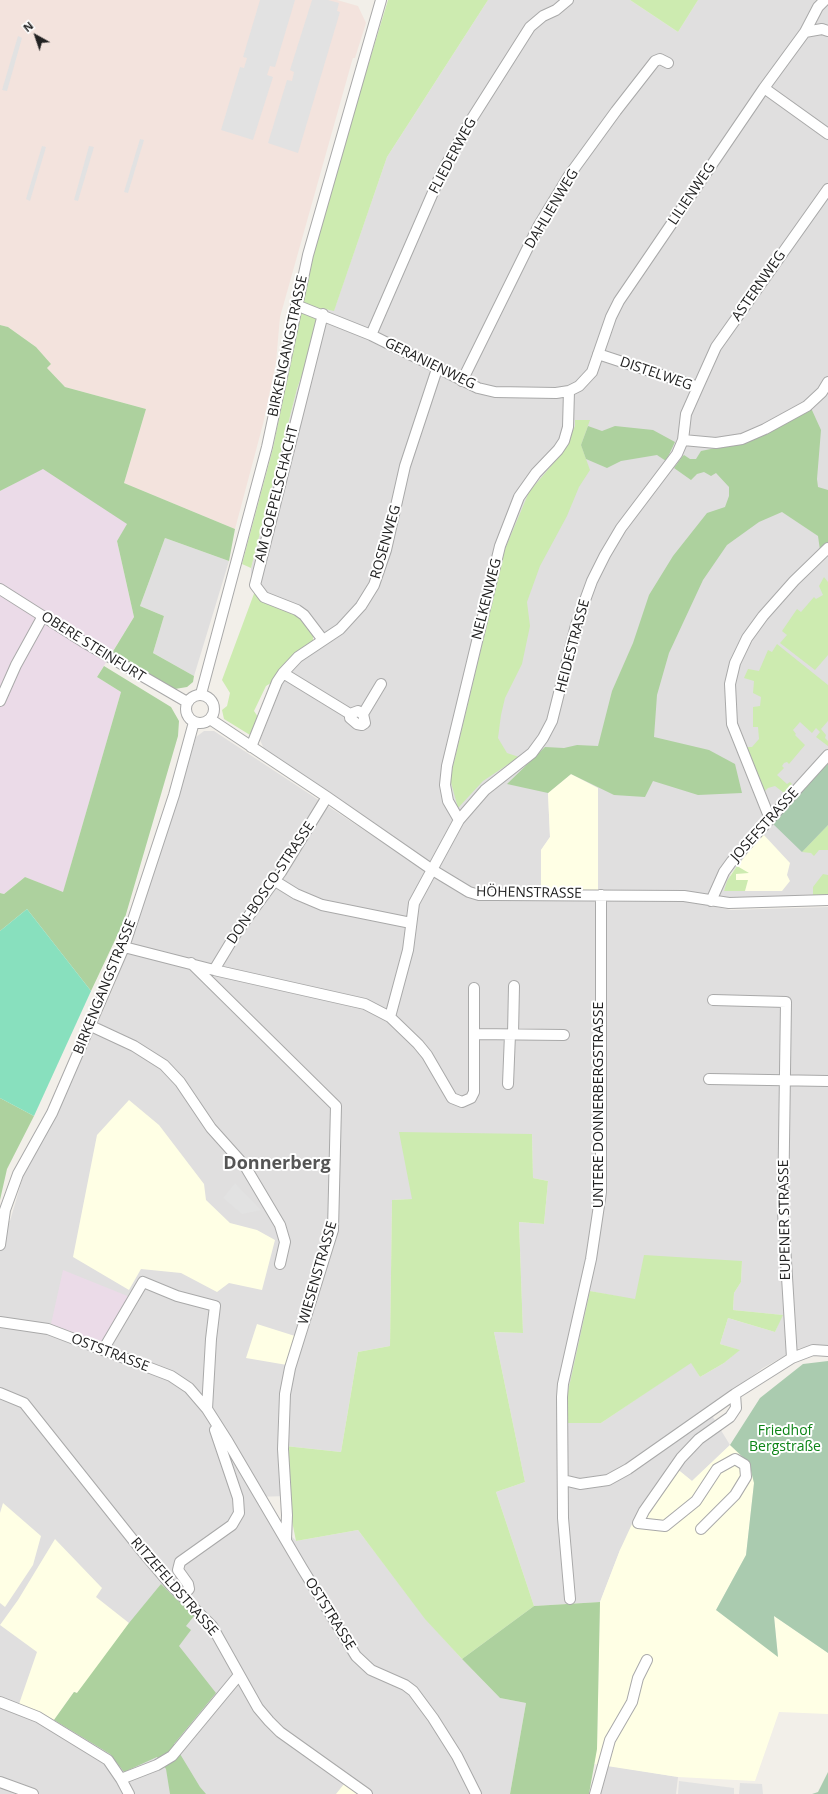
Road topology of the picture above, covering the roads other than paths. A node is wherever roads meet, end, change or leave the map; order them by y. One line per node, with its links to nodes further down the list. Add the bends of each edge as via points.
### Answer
1 (381, 0): 10 (street, BIRKENGANGSTRASSE, via 332,168)
2 (568, 0): 12 (street, FLIEDERWEG, via 530,27 466,128 441,174)
3 (825, 0): 5 (street, LILIENWEG, via 818,7)
4 (828, 31): 5 (street, via 822,29)
5 (805, 32): 7 (street, LILIENWEG)
6 (668, 63): 15 (street, DAHLIENWEG, via 660,59 655,61 568,177 539,225)
7 (764, 88): 8 (street); 13 (street, LILIENWEG, via 619,301)
8 (828, 134)
9 (828, 190): 17 (street, ASTERNWEG, via 716,347)
10 (296, 305): 11 (street, GERANIENWEG); 28 (street, BIRKENGANGSTRASSE, via 267,446)
11 (323, 314): 12 (street, GERANIENWEG); 25 (street, AM GOEPELSCHACHT, via 255,585 264,597 304,615)
12 (371, 335): 14 (street, GERANIENWEG)
13 (598, 354): 17 (street, DISTELWEG); 18 (street, LILIENWEG, via 587,379)
14 (437, 369): 15 (street, GERANIENWEG); 25 (street, ROSENWEG, via 405,466 386,550 374,585 350,620)
15 (462, 381): 18 (street, GERANIENWEG, via 495,392)
16 (828, 382): 19 (street)
17 (698, 387): 20 (street, DISTELWEG)
18 (569, 391): 37 (street, NELKENWEG, via 568,427 564,441 519,497 500,546 447,766 448,801)
19 (825, 394): 21 (street, via 765,429 742,438 716,444)
20 (690, 405): 21 (street, HEIDESTRASSE, via 684,424)
21 (683, 440): 37 (street, HEIDESTRASSE, via 677,454 622,528 592,581 576,625 552,721 543,738 532,753 485,790)
22 (828, 548): 36 (street, via 763,616 742,647 733,670 730,704 732,724)
23 (0, 589): 24 (street, OBERE STEINFURT)
24 (43, 616): 29 (street); 30 (street, OBERE STEINFURT)
25 (323, 640): 26 (street, ROSENWEG, via 298,657)
26 (283, 673): 27 (street, via 350,714 352,721 360,725 365,723 363,714); 33 (street, ROSENWEG)
27 (381, 684)
28 (201, 694): 30 (street, via 193,696); 31 (street, via 211,699 213,704)
29 (0, 701)
30 (187, 702): 32 (street, via 188,718)
31 (210, 719): 32 (street, via 202,723); 33 (street, HÖHENSTRASSE)
32 (194, 722): 44 (street, BIRKENGANGSTRASSE, via 174,795)
33 (251, 747): 35 (street, HÖHENSTRASSE)
34 (828, 755): 36 (street, JOSEFSTRASSE)
35 (327, 797): 38 (street, HÖHENSTRASSE); 39 (street, DON-BOSCO-STRASSE)
36 (770, 819): 42 (street, JOSEFSTRASSE, via 724,872)
37 (459, 820): 38 (street, HEIDESTRASSE)
38 (431, 870): 40 (street, HÖHENSTRASSE, via 458,887 479,895); 43 (street, HEIDESTRASSE, via 415,898)
39 (275, 881): 43 (street, via 322,906); 46 (street, DON-BOSCO-STRASSE, via 236,932)
40 (600, 894): 42 (street, HÖHENSTRASSE, via 684,896); 69 (street, UNTERE DONNERBERGSTRASSE, via 601,1192 592,1259 563,1384)
41 (828, 900): 42 (street, HÖHENSTRASSE, via 729,903)
42 (711, 901)
43 (411, 923): 50 (street, HEIDESTRASSE, via 408,950)
44 (124, 947): 45 (street); 51 (street, BIRKENGANGSTRASSE)
45 (190, 963): 46 (street); 71 (street, WIESENSTRASSE, via 336,1106 333,1230 290,1368 285,1394 282,1449 287,1515)
46 (214, 970): 50 (street, via 365,1004)
47 (514, 986): 53 (street)
48 (474, 988): 52 (street)
49 (713, 1000): 56 (street, EUPENER STRASSE, via 786,1002)
50 (390, 1017): 52 (street, via 428,1055 452,1098 457,1101 467,1101 474,1092)
51 (91, 1026): 59 (street, BIRKENGANGSTRASSE, via 52,1113 18,1174 5,1210); 61 (street, via 134,1046 164,1065 180,1082 211,1128 245,1166 280,1225 285,1242)
52 (474, 1034): 53 (street)
53 (511, 1034): 54 (street); 58 (street)
54 (564, 1035)
55 (709, 1079): 56 (street)
56 (785, 1081): 57 (street); 65 (street, EUPENER STRASSE, via 782,1212)
57 (828, 1081)
58 (508, 1084)
59 (1, 1233): 60 (street, BIRKENGANGSTRASSE)
60 (0, 1245)
61 (280, 1264)
62 (0, 1322): 63 (street, OSTSTRASSE, via 48,1329)
63 (103, 1350): 68 (street, OSTSTRASSE, via 171,1376 189,1388); 68 (street, via 143,1282 177,1296 215,1306 211,1339)
64 (828, 1351): 65 (street, via 813,1350)
65 (792, 1358): 67 (street)
66 (0, 1393): 72 (street, RITZEFELDSTRASSE, via 24,1403)
67 (735, 1394): 69 (street, via 628,1469 608,1480 580,1484); 70 (street, via 736,1408 730,1417 699,1439 681,1458 638,1523 665,1526 696,1501 717,1469 735,1459 745,1465 746,1478 735,1495)
68 (209, 1413): 71 (street, OSTSTRASSE); 72 (street, via 238,1498 239,1513 232,1525 180,1562 178,1570 189,1589)
69 (563, 1480): 73 (street, UNTERE DONNERBERGSTRASSE)
70 (701, 1529)
71 (286, 1540): 82 (street, OSTSTRASSE, via 356,1656 371,1670 413,1691 457,1756)
72 (182, 1596): 75 (street, RITZEFELDSTRASSE, via 212,1626)
73 (570, 1599)
74 (647, 1660): 83 (street, via 638,1678 632,1702 610,1740)
75 (239, 1675): 77 (street, via 172,1756 157,1765); 81 (street, RITZEFELDSTRASSE, via 258,1708 280,1732)
76 (0, 1702): 77 (street, via 38,1717 108,1760)
77 (121, 1779): 80 (street)
78 (0, 1782): 79 (street)
79 (33, 1794)
80 (129, 1794)
81 (367, 1794)
82 (476, 1794)
83 (595, 1794)

